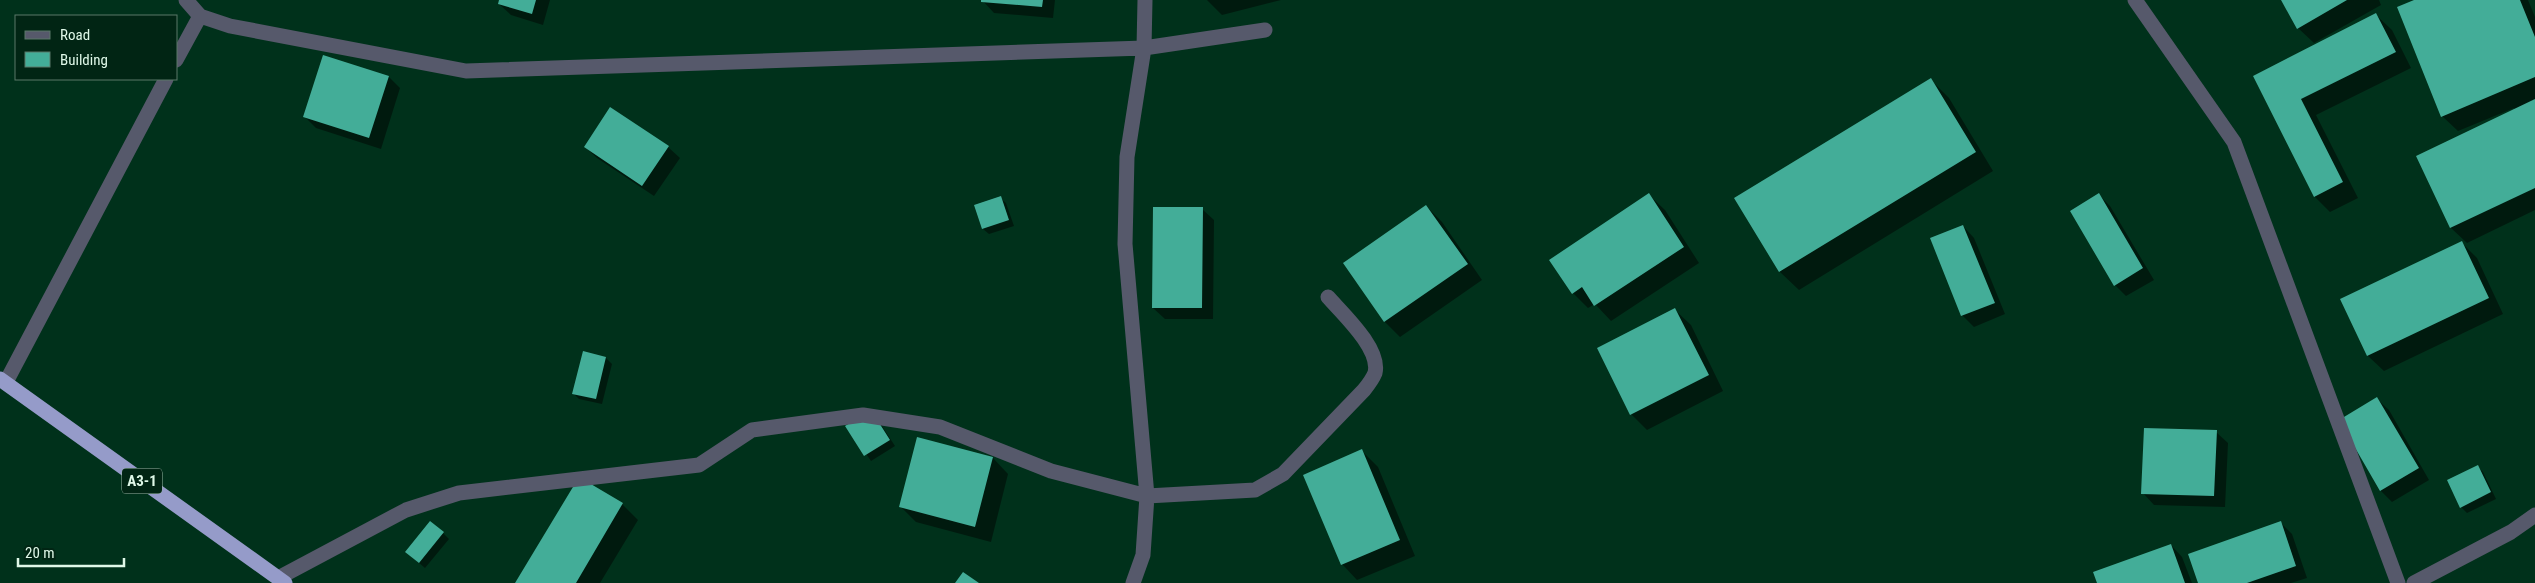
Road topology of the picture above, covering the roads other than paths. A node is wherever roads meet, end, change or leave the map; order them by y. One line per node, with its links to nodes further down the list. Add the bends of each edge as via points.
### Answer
1 (186, 0): 4 (street)
2 (1145, 0): 6 (street)
3 (2135, 0): 15 (street, via 2234,142)
4 (200, 16): 6 (street, via 230,26 466,71); 7 (street)
5 (1265, 30): 6 (street)
6 (1144, 48): 11 (street, via 1127,157 1125,244)
7 (178, 56)
8 (165, 80): 10 (street)
9 (1328, 297): 11 (street, via 1368,344 1375,358 1375,373 1364,390 1283,474 1254,490)
10 (3, 380): 13 (highway, A3-1)
11 (1146, 496): 13 (street, via 1050,471 940,427 863,415 752,430 699,465 459,493 406,510); 14 (street, via 1143,555)
12 (2535, 515): 16 (street, via 2511,532)
13 (281, 581)
14 (1133, 583)
15 (2398, 583)
16 (2414, 583)

